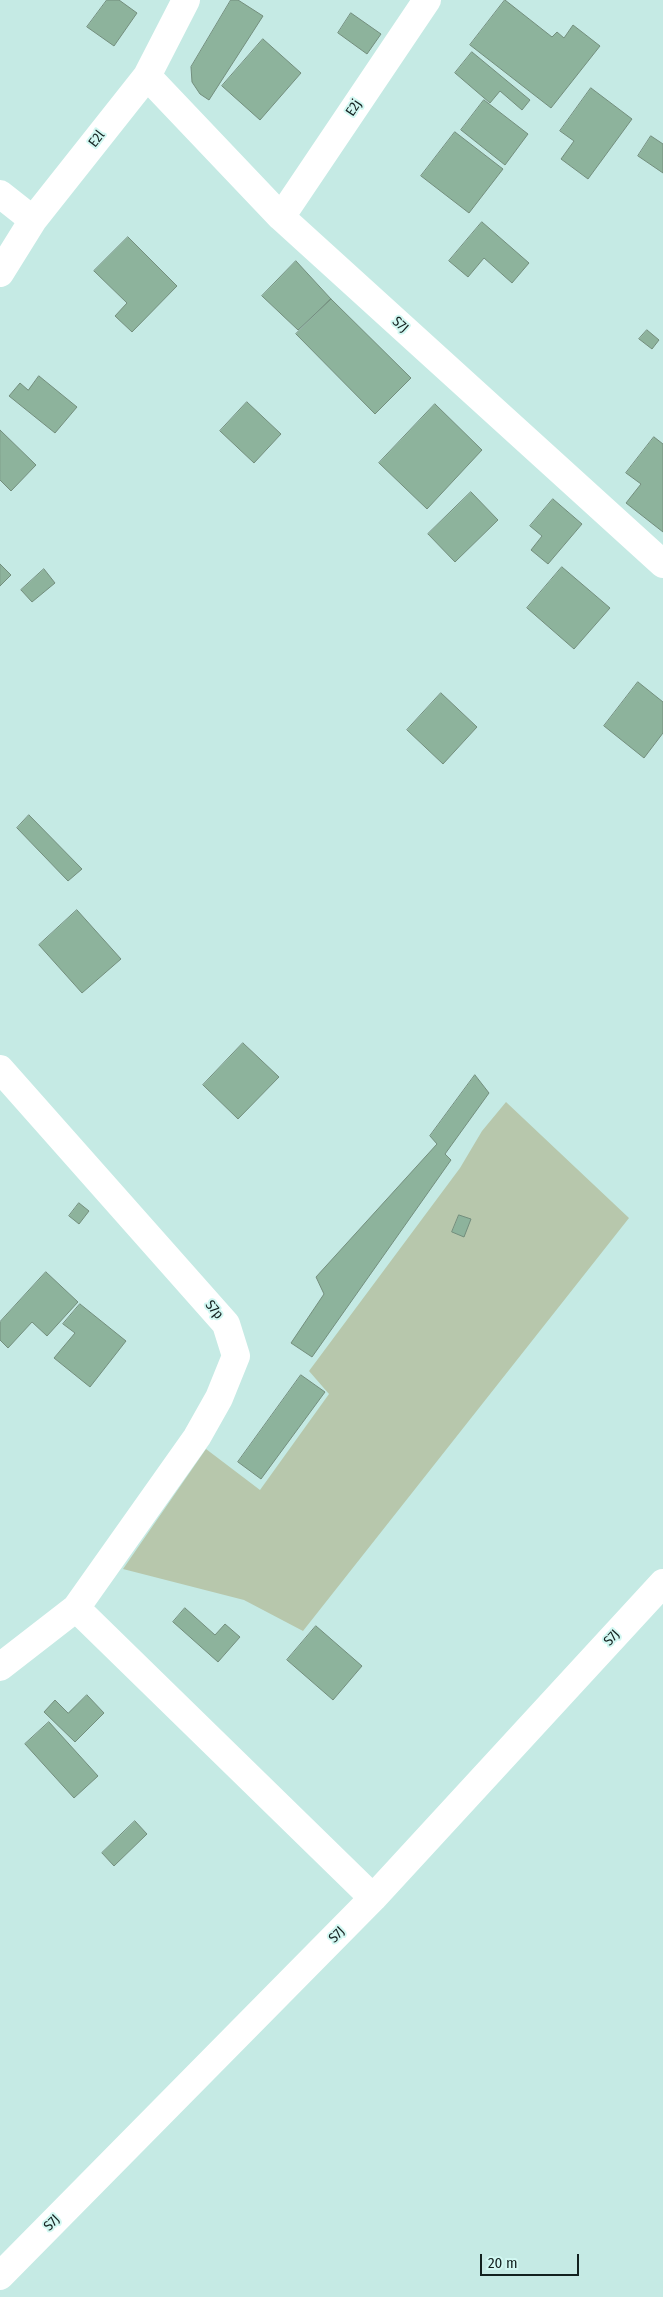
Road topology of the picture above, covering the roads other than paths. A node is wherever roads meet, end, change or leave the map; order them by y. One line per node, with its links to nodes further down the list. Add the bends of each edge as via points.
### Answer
1 (186, 0): 3 (street, E2l)
2 (428, 0): 5 (street, E2j)
3 (147, 76): 5 (street, S7J); 6 (street, E2l)
4 (0, 194): 6 (street)
5 (281, 217): 8 (street, S7J)
6 (33, 220): 7 (street, E2l)
7 (0, 273)
8 (663, 564)
9 (0, 1069): 11 (street, S7p, via 226,1324 236,1356 219,1398 197,1437)
10 (663, 1584): 13 (street, S7J)
11 (76, 1608): 12 (street, S7p); 13 (street)
12 (0, 1667)
13 (373, 1898): 14 (street, S7J)
14 (0, 2276)

